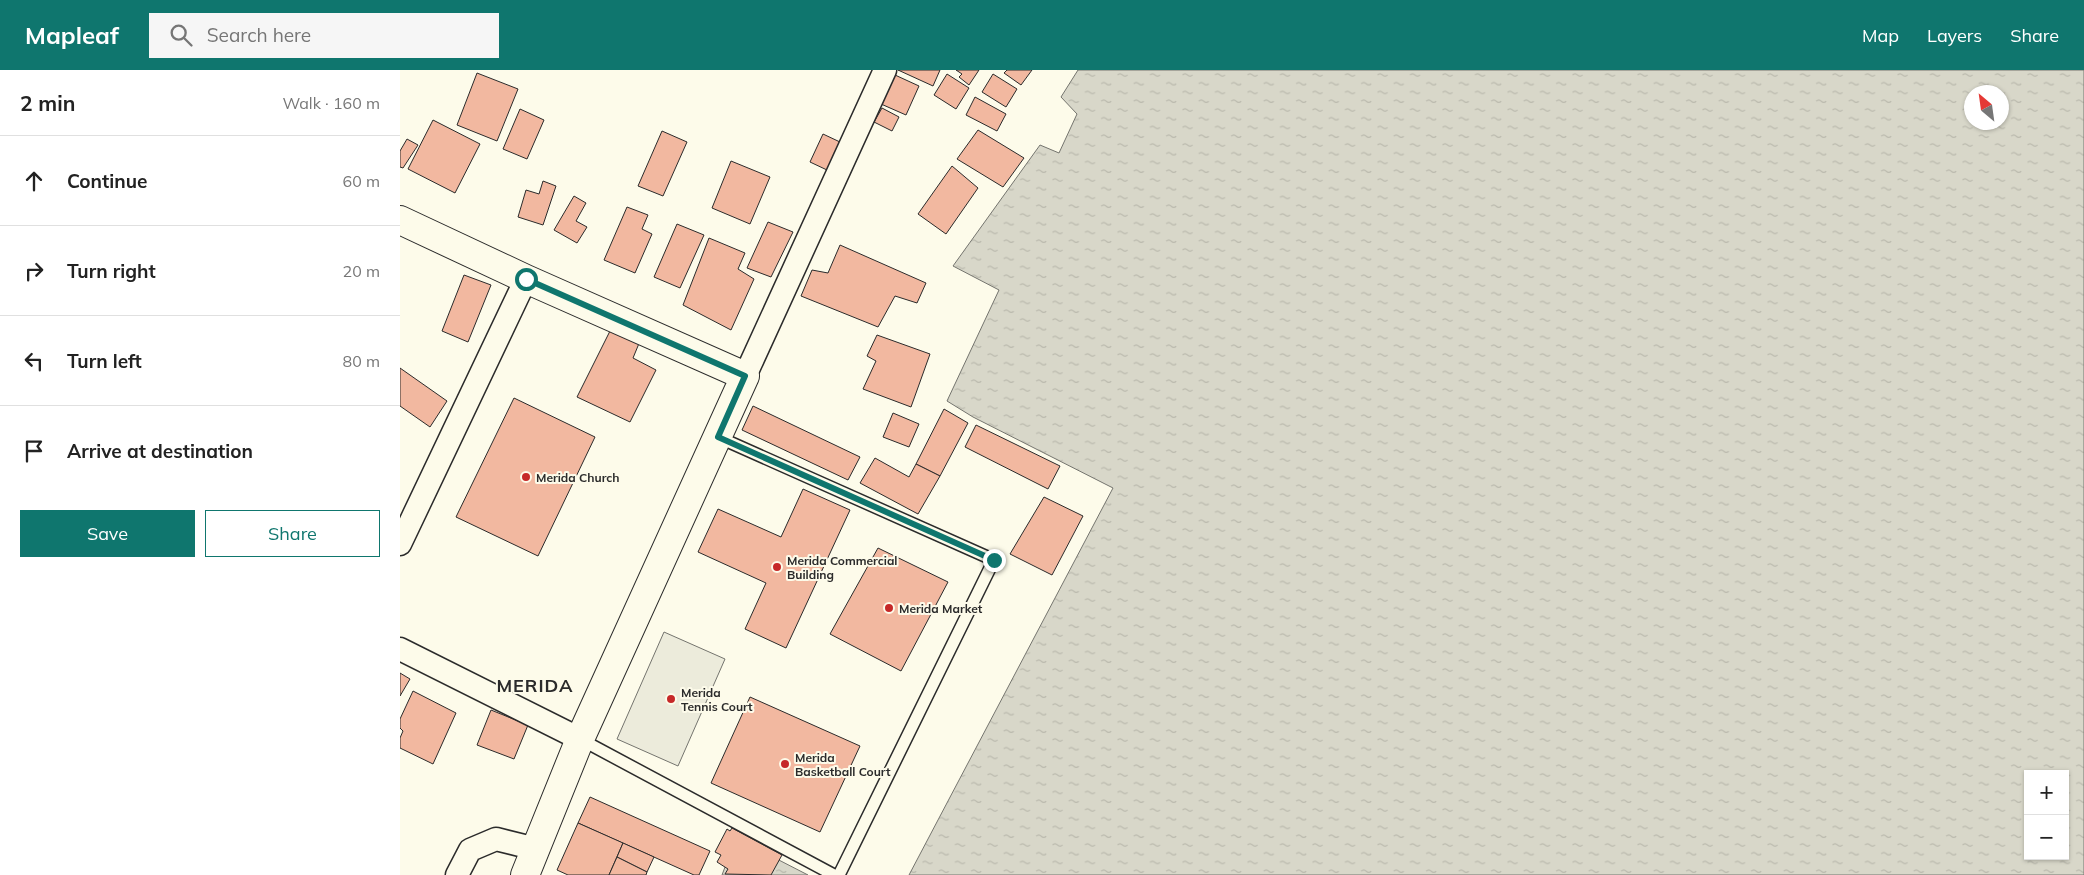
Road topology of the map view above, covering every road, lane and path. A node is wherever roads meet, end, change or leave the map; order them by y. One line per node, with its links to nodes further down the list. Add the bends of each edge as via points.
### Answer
1 (885, 70): 4 (street)
2 (400, 220): 3 (street)
3 (526, 279): 4 (street); 6 (street)
4 (745, 376): 5 (street)
5 (718, 437): 8 (street); 13 (lane, via 994,560)
6 (400, 544)
7 (400, 649): 8 (street)
8 (580, 739): 9 (street); 12 (lane)
9 (536, 849): 10 (street, via 496,839 470,850); 11 (street)
10 (457, 875)
11 (526, 875)
12 (834, 875)
13 (839, 875)

